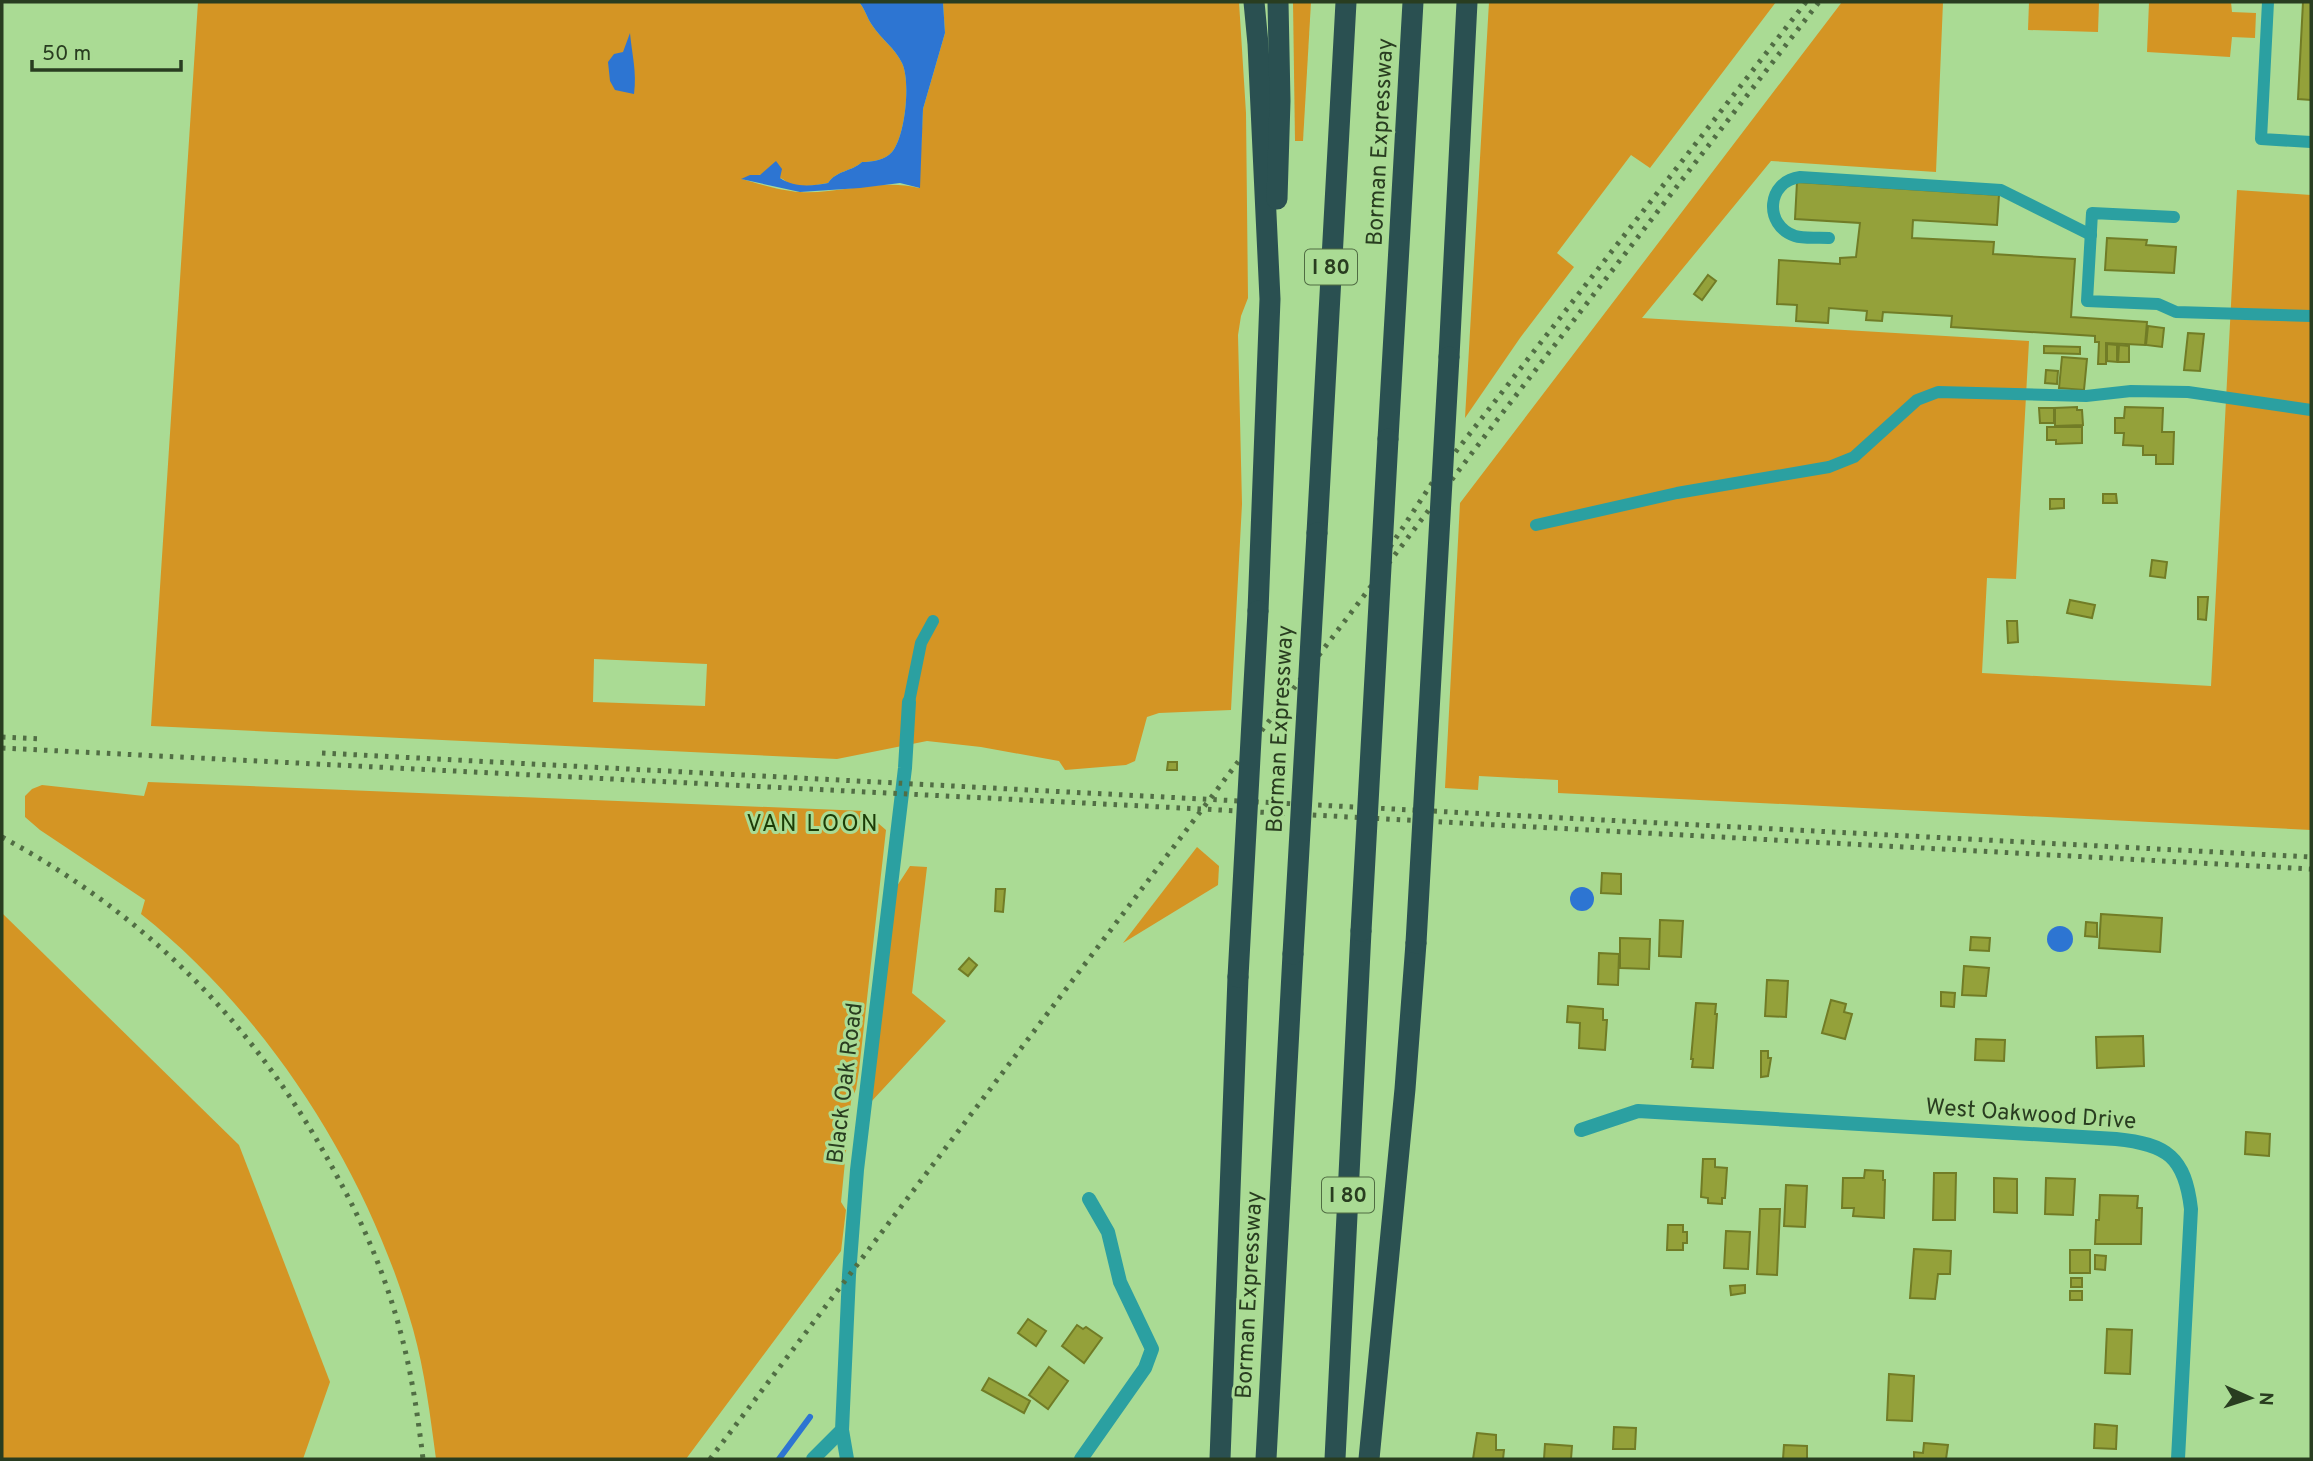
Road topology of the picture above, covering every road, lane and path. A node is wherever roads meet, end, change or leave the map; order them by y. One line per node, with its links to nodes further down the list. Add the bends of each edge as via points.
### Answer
1 (1254, 2): 11 (highway)
2 (1278, 2): 11 (highway, via 1279,180)
3 (1346, 2): 24 (highway, Borman Expressway / I 80, bridge)
4 (1413, 2): 25 (highway, Borman Expressway / I 80, bridge)
5 (1467, 2): 26 (highway, bridge, via 1416,943)
6 (2268, 2): 7 (lane, via 2261,139)
7 (2311, 142)
8 (2174, 217): 9 (lane, via 2092,213)
9 (2091, 235): 10 (lane, via 2001,190 1800,177 1777,189 1773,197 1777,223 1795,236); 12 (lane, via 2087,301 2158,304 2176,312)
10 (1829, 238)
11 (1270, 299): 23 (highway, bridge)
12 (2311, 316)
13 (2311, 410): 14 (lane, via 2188,392 2086,396 1938,392 1917,400 1854,457 1829,467 1677,493)
14 (1536, 525)
15 (933, 621): 16 (lane, via 921,642)
16 (909, 702): 19 (street, Black Oak Road, via 857,1170)
17 (1581, 1130): 27 (street, West Oakwood Drive, via 1638,1111 2116,1139 2144,1143 2166,1153 2185,1175 2191,1209)
18 (1089, 1199): 22 (street, via 1108,1231 1120,1282 1152,1349 1145,1368)
19 (842, 1430): 20 (street); 21 (street, Black Oak Road)
20 (813, 1459)
21 (847, 1459)
22 (1081, 1459)
23 (1220, 1459)
24 (1266, 1459)
25 (1335, 1459)
26 (1369, 1459)
27 (2182, 1459)

